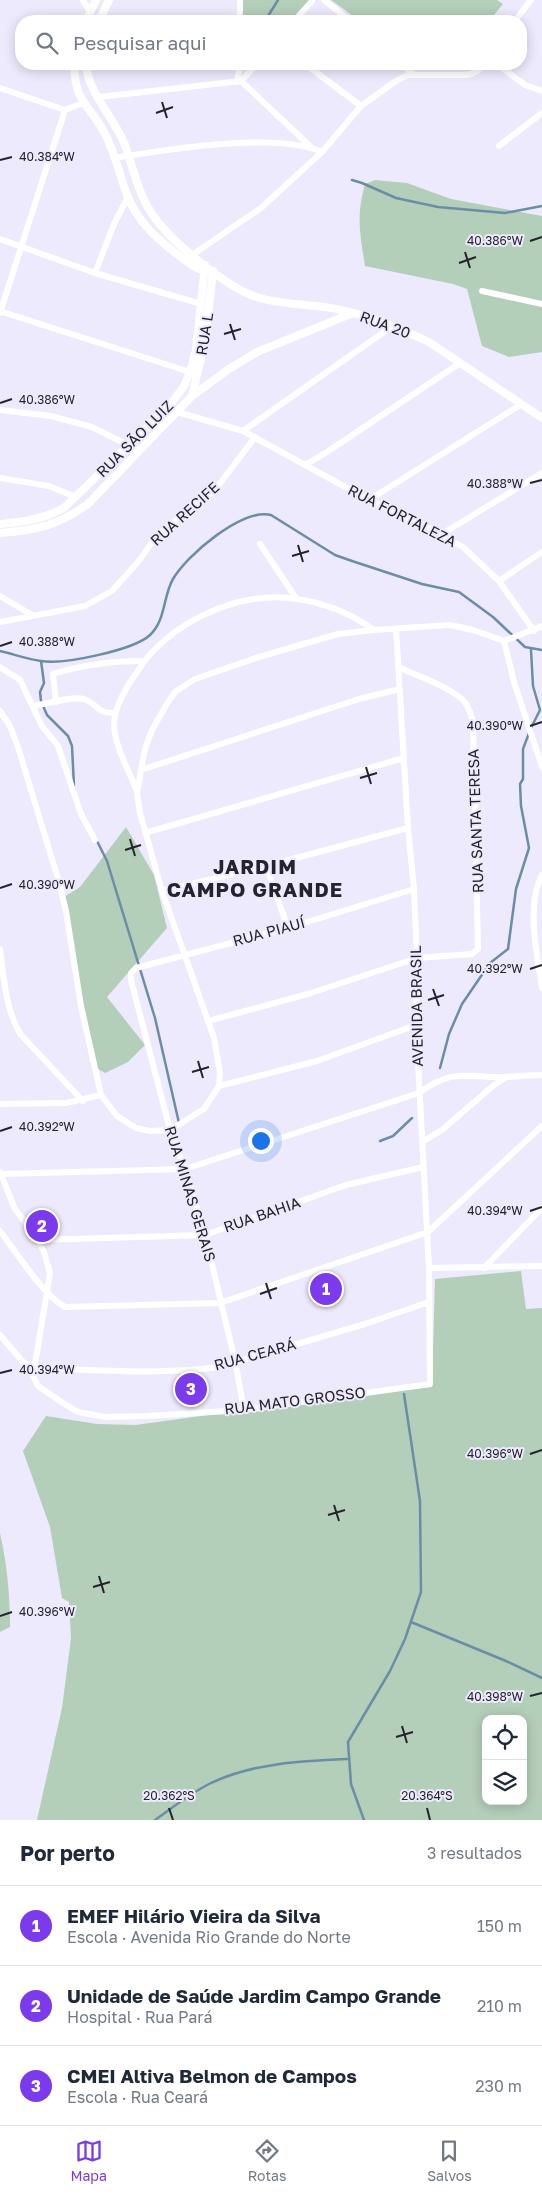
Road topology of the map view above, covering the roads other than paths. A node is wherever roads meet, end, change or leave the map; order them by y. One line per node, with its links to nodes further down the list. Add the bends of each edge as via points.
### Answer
1 (83, 0): 8 (street)
2 (96, 0): 8 (street)
3 (109, 0): 11 (street)
4 (240, 0): 12 (street)
5 (313, 0): 13 (street)
6 (324, 0): 14 (street)
7 (531, 0): 15 (street)
8 (90, 12): 9 (street); 10 (street)
9 (89, 15)
10 (90, 15)
11 (103, 15)
12 (240, 15)
13 (299, 15)
14 (343, 15)
15 (520, 15)
16 (74, 70): 29 (street, RUA 20, via 76,89)
17 (87, 70): 28 (street, RUA 20, via 89,81)
18 (240, 70): 25 (street)
19 (251, 70): 25 (street)
20 (313, 70): 30 (street)
21 (409, 70): 24 (street)
22 (478, 70): 24 (street, via 468,75)
23 (505, 70): 27 (street, via 525,85)
24 (415, 75): 30 (street, via 402,77)
25 (239, 82): 28 (street); 34 (street)
26 (0, 88): 31 (street)
27 (542, 92)
28 (99, 97): 36 (street, RUA 20, via 120,134)
29 (83, 103): 31 (street); 37 (street, RUA 20, via 104,131)
30 (362, 106): 35 (street)
31 (65, 110): 40 (street)
32 (542, 113): 33 (street)
33 (500, 146)
34 (312, 147): 35 (street); 36 (street, via 274,143 230,144)
35 (322, 152): 41 (street, via 261,208)
36 (128, 156): 37 (street); 41 (street, RUA 20, via 141,194 154,218)
37 (114, 158): 38 (street, RUA 20)
38 (128, 197): 42 (street, RUA 20, via 149,230 180,256); 44 (street)
39 (0, 239): 40 (street)
40 (22, 247): 44 (street); 48 (street)
41 (192, 255): 42 (street, RUA 20)
42 (205, 268): 43 (street, RUA 20); 46 (street, RUA SÃO LUIZ)
43 (213, 271): 49 (street, RUA 20, via 243,292 259,298); 53 (street, RUA L, via 205,341)
44 (95, 273): 46 (street)
45 (482, 292): 47 (street)
46 (202, 304): 52 (street, RUA SÃO LUIZ)
47 (542, 304)
48 (0, 312): 52 (street)
49 (353, 313): 50 (street, RUA 20); 53 (street, RUA SÃO LUIZ, via 257,352)
50 (391, 326): 51 (street, RUA 20, via 429,342); 58 (street)
51 (460, 364): 54 (street, RUA 20); 62 (street)
52 (190, 372): 60 (street, RUA SÃO LUIZ, via 170,405)
53 (192, 396): 56 (street, RUA SÃO LUIZ)
54 (520, 405): 57 (street, RUA 20); 66 (street)
55 (0, 410): 60 (street, via 73,421)
56 (177, 412): 58 (street, RUA SÃO LUIZ); 61 (street, RUA SÃO LUIZ)
57 (542, 418)
58 (243, 430): 59 (street, RUA FORTALEZA)
59 (255, 437): 62 (street, RUA FORTALEZA); 75 (street, RUA RECIFE, via 215,490 158,535 112,591 84,606)
60 (128, 445): 61 (street); 65 (street, RUA SÃO LUIZ)
61 (140, 451): 68 (street, RUA SÃO LUIZ, via 88,504 72,515 45,528)
62 (305, 465): 66 (street, RUA FORTALEZA)
63 (542, 473): 69 (street)
64 (0, 478): 65 (street, via 49,486)
65 (76, 497): 67 (street, RUA SÃO LUIZ, via 51,515)
66 (369, 500): 69 (street, RUA FORTALEZA)
67 (0, 524)
68 (0, 533)
69 (442, 534): 72 (street, RUA FORTALEZA, via 463,547)
70 (260, 544): 74 (street)
71 (542, 552): 72 (street)
72 (499, 581): 80 (street, RUA FORTALEZA)
73 (0, 596): 75 (street)
74 (296, 598): 79 (street, via 344,613); 82 (street, via 248,600 205,614 176,630)
75 (32, 615): 76 (street, RUA RECIFE)
76 (0, 622)
77 (542, 626): 80 (street)
78 (396, 629): 79 (street); 81 (street, via 450,625); 84 (street, AVENIDA BRASIL)
79 (374, 630): 92 (street, via 338,634 195,679 175,692 160,715 145,749)
80 (534, 631): 81 (street)
81 (504, 641): 91 (street)
82 (143, 661): 86 (street, via 75,667 53,674); 89 (street)
83 (0, 667): 87 (street, via 20,680)
84 (398, 667): 85 (street, AVENIDA BRASIL); 105 (street, RUA SANTA TERESA, via 455,694 467,706 473,722 480,944 472,954)
85 (400, 689): 90 (street, AVENIDA BRASIL); 92 (street, via 359,699)
86 (56, 702): 87 (street); 89 (street, via 81,699 102,712)
87 (33, 706): 96 (street, via 42,726 58,746 80,814)
88 (0, 711): 114 (street, via 18,747 59,882)
89 (115, 713): 93 (street, via 116,739)
90 (404, 758): 94 (street, AVENIDA BRASIL); 95 (street)
91 (542, 767)
92 (141, 770): 93 (street)
93 (137, 792): 95 (street)
94 (408, 828): 97 (street); 99 (street, AVENIDA BRASIL)
95 (145, 833): 100 (street)
96 (95, 840)
97 (266, 866): 100 (street); 101 (street)
98 (542, 875): 104 (street, via 534,901)
99 (414, 889): 101 (street, RUA PIAUÍ); 105 (street, AVENIDA BRASIL)
100 (162, 891): 103 (street)
101 (288, 928): 103 (street, RUA PIAUÍ)
102 (0, 949): 115 (street, via 13,1023)
103 (184, 954): 106 (street, RUA PIAUÍ, via 136,968 132,970); 108 (street)
104 (540, 957): 107 (street)
105 (417, 958): 108 (street, via 308,994); 109 (street, AVENIDA BRASIL)
106 (131, 980): 118 (street, RUA MINAS GERAIS)
107 (542, 988)
108 (208, 1021): 112 (street, via 217,1053)
109 (416, 1025): 112 (street, via 317,1061); 113 (street, AVENIDA BRASIL)
110 (542, 1074): 111 (street)
111 (508, 1077): 113 (street, via 455,1075 435,1081); 119 (street)
112 (219, 1086): 118 (street, via 204,1109)
113 (419, 1093): 119 (street, AVENIDA BRASIL); 121 (street)
114 (101, 1095): 115 (street); 118 (street, via 117,1116 136,1128)
115 (83, 1101): 116 (street)
116 (0, 1104)
117 (542, 1126): 125 (street)
118 (170, 1130): 121 (street, RUA MINAS GERAIS)
119 (422, 1142): 120 (street, AVENIDA BRASIL)
120 (424, 1167): 125 (street, AVENIDA BRASIL); 126 (street, RUA BAHIA, via 346,1185)
121 (185, 1169): 122 (street); 126 (street, RUA MINAS GERAIS)
122 (0, 1173): 127 (street, via 15,1209)
123 (542, 1208): 130 (street)
124 (0, 1231): 131 (street)
125 (428, 1232): 129 (street, AVENIDA BRASIL); 133 (street)
126 (204, 1235): 127 (street, RUA BAHIA); 133 (street, RUA MINAS GERAIS)
127 (38, 1240): 131 (street, via 50,1273)
128 (542, 1266): 130 (street)
129 (430, 1268): 130 (street); 132 (street, AVENIDA BRASIL)
130 (484, 1268)
131 (48, 1293): 133 (street, via 65,1307 77,1308); 136 (street)
132 (429, 1302): 135 (street, RUA CEARÁ, via 365,1324); 137 (street, AVENIDA BRASIL)
133 (220, 1303): 135 (street, RUA MINAS GERAIS)
134 (0, 1334): 136 (street, via 23,1362)
135 (234, 1361): 136 (street, RUA CEARÁ, via 196,1370 133,1372); 138 (street, RUA MINAS GERAIS)
136 (34, 1368): 138 (street, RUA MATO GROSSO, via 33,1376 38,1386 78,1412 105,1417)
137 (430, 1384): 138 (street, RUA MATO GROSSO)
138 (244, 1410)

